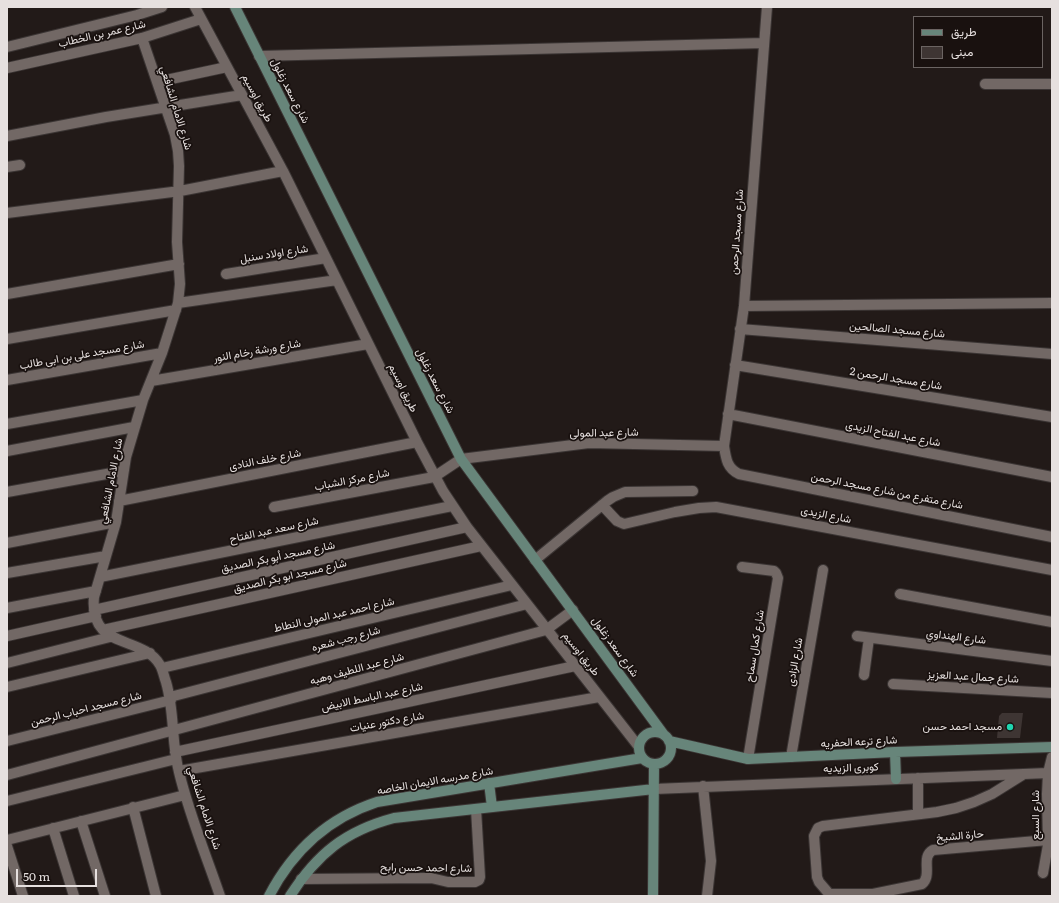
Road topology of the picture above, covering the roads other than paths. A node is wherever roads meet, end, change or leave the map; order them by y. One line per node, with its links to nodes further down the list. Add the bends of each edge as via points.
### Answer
1 (162, 7): 8 (street, شارع عمر بن الخطاب)
2 (195, 7): 5 (street, طريق اوسيم)
3 (235, 7): 9 (street, شارع سعد زغلول)
4 (767, 7): 7 (street, شارع مسجد الرحمن)
5 (201, 19): 6 (street, شارع عمر بن الخطاب); 10 (street, طريق اوسيم)
6 (142, 38): 11 (street, شارع عمر بن الخطاب); 12 (street, شارع الامام الشافعي)
7 (764, 43): 9 (street); 29 (street, شارع مسجد الرحمن)
8 (7, 47)
9 (259, 56): 48 (street, شارع سعد زغلول)
10 (227, 67): 12 (street); 15 (street, طريق اوسيم)
11 (7, 68)
12 (157, 82): 16 (street, شارع الامام الشافعي)
13 (985, 84): 14 (street)
14 (1052, 84)
15 (242, 95): 16 (street); 20 (street, طريق اوسيم)
16 (165, 108): 17 (street); 21 (street, شارع الامام الشافعي, via 178,151)
17 (7, 136)
18 (20, 165): 19 (street)
19 (7, 167)
20 (283, 171): 21 (street); 23 (street, طريق اوسيم)
21 (180, 191): 22 (street); 24 (street, شارع الامام الشافعي, via 177,242)
22 (7, 213)
23 (326, 258): 25 (street, شارع اولاد سنبل); 26 (street, طريق اوسيم)
24 (179, 264): 27 (street); 30 (street, شارع الامام الشافعي)
25 (226, 274)
26 (337, 280): 30 (street); 33 (street, طريق اوسيم)
27 (7, 294)
28 (1052, 303): 29 (street)
29 (744, 306): 31 (street, شارع مسجد الرحمن)
30 (177, 307): 32 (street); 34 (street, شارع الامام الشافعي)
31 (740, 329): 35 (street, شارع مسجد الصالحين); 36 (street, شارع مسجد الرحمن)
32 (7, 339)
33 (368, 344): 38 (street, شارع ورشة رخام النور); 44 (street, طريق اوسيم)
34 (162, 353): 37 (street, شارع مسجد على بن ابى طالب); 38 (street, شارع الامام الشافعي)
35 (1052, 354)
36 (735, 365): 40 (street, شارع مسجد الرحمن); 41 (street, شارع مسجد الرحمن 2)
37 (7, 380)
38 (151, 381): 39 (street, شارع الامام الشافعي)
39 (143, 400): 42 (street); 43 (street, شارع الامام الشافعي)
40 (728, 414): 45 (street, شارع مسجد الرحمن); 51 (street, شارع عبد الفتاح الزيدى)
41 (1052, 417)
42 (7, 424)
43 (134, 427): 46 (street); 49 (street, شارع الامام الشافعي)
44 (416, 442): 50 (street, طريق اوسيم); 54 (street, شارع خلف النادى)
45 (724, 446): 47 (street, شارع مسجد الرحمن); 48 (street, شارع عبد المولى, via 589,443)
46 (7, 450)
47 (726, 458): 60 (street, شارع متفرع من شارع مسجد الرحمن, via 728,465 739,474)
48 (461, 459): 50 (street); 64 (street, شارع سعد زغلول)
49 (123, 471): 53 (street); 54 (street, شارع الامام الشافعي)
50 (434, 476): 56 (street, طريق اوسيم); 57 (street, شارع مركز الشباب)
51 (1052, 477)
52 (693, 491): 55 (street, via 625,492)
53 (7, 492)
54 (119, 501): 58 (street, شارع الامام الشافعي)
55 (602, 505): 64 (street); 67 (street, شارع الزيدى, via 617,521 624,524 675,512 716,507)
56 (452, 506): 59 (street, طريق اوسيم); 69 (street, شارع سعد عبد الفتاح)
57 (274, 507)
58 (116, 522): 61 (street); 63 (street, شارع الامام الشافعي)
59 (467, 527): 62 (street, طريق اوسيم); 76 (street, شارع مسجد أبو بكر الصديق)
60 (1052, 537)
61 (7, 543)
62 (481, 546): 70 (street, طريق اوسيم); 79 (street, شارع مسجد ابو بكر الصديق)
63 (106, 556): 68 (street); 69 (street, شارع الامام الشافعي)
64 (535, 560): 75 (street, شارع سعد زغلول)
65 (742, 567): 104 (street, شارع كمال سماح, via 774,571 778,578)
66 (823, 570): 101 (street, شارع الزادى)
67 (1052, 570)
68 (7, 574)
69 (100, 577): 71 (street, شارع الامام الشافعي)
70 (512, 585): 73 (street, طريق اوسيم); 87 (street, شارع احمد عبد المولى النطاط)
71 (96, 591): 74 (street); 76 (street, شارع الامام الشافعي)
72 (900, 594): 77 (street)
73 (527, 604): 78 (street, طريق اوسيم); 93 (street, شارع رجب شعره)
74 (7, 608)
75 (573, 610): 78 (street); 95 (street, شارع سعد زغلول)
76 (95, 613): 79 (street); 80 (street, شارع مسجد أبو بكر الصديق)
77 (1052, 622)
78 (546, 630): 86 (street, طريق اوسيم); 94 (street, شارع عبد اللطيف وهبه)
79 (107, 634): 83 (street, شارع الامام الشافعي); 85 (street, شارع مسجد ابو بكر الصديق)
80 (7, 636)
81 (857, 636): 82 (street, شارع الهنداوي)
82 (869, 638): 84 (street, شارع الهنداوي); 88 (street)
83 (150, 653): 87 (street, شارع الامام الشافعي); 90 (street)
84 (1052, 661)
85 (7, 663)
86 (575, 666): 92 (street, طريق اوسيم); 100 (street, شارع عبد الباسط الابيض)
87 (162, 668): 93 (street, شارع الامام الشافعي)
88 (864, 675)
89 (893, 684): 91 (street, شارع جمال عبد العزيز)
90 (7, 687)
91 (1052, 693)
92 (599, 697): 97 (street, طريق اوسيم); 106 (street, شارع دكتور عنيات)
93 (171, 698): 94 (street, شارع الامام الشافعي); 96 (street, شارع مسجد احباب الرحمن)
94 (174, 731): 100 (street, شارع الامام الشافعي); 107 (street, شارع عبد اللطيف وهبه)
95 (667, 738): 97 (street, via 656,732 647,735); 104 (street, شارع ترعه الحفريه); 105 (street, via 671,746 670,755 663,762)
96 (7, 741)
97 (639, 747): 103 (street)
98 (1052, 747): 99 (street, شارع ترعه الحفريه)
99 (895, 752): 101 (street, شارع ترعه الحفريه); 111 (street)
100 (176, 755): 106 (street, شارع الامام الشافعي); 116 (street, شارع عبد الباسط الابيض)
101 (791, 757): 104 (street, شارع ترعه الحفريه)
102 (1052, 757): 109 (street, شارع السبع)
103 (642, 758): 105 (street); 112 (street, شارع مدرسه الايمان الخاصه)
104 (748, 759)
105 (654, 764): 114 (street)
106 (179, 771): 115 (street, شارع الامام الشافعي)
107 (7, 774)
108 (1024, 774): 109 (street, كوبرى الزيديه); 110 (street, كوبرى الزيديه); 120 (street, via 974,802 944,811)
109 (1050, 777): 121 (street, شارع السبع)
110 (918, 778): 111 (street, كوبرى الزيديه); 120 (street)
111 (896, 779): 113 (street, كوبرى الزيديه)
112 (489, 784): 118 (street); 135 (street, شارع مدرسه الايمان الخاصه, via 377,802 350,812 306,844)
113 (703, 786): 114 (street, كوبرى الزيديه); 138 (street, via 710,860)
114 (654, 789): 118 (street); 137 (street)
115 (185, 795): 117 (street); 134 (street, شارع الامام الشافعي)
116 (7, 801)
117 (133, 807): 122 (street); 133 (street)
118 (492, 807): 119 (street)
119 (476, 809): 128 (street, via 394,818 368,826 335,844); 128 (street, شارع احمد حسن رابح, via 480,877 475,882 448,882 431,878)
120 (918, 814): 129 (street, via 818,828 814,836 818,877 819,882)
121 (1050, 820): 125 (street, شارع السبع)
122 (81, 821): 123 (street); 132 (street)
123 (53, 828): 124 (street); 131 (street)
124 (7, 840)
125 (1048, 840): 127 (street, شارع السبع); 129 (street, حارة الشيخ, via 933,850 927,856 926,878 922,884 873,894)
126 (7, 846): 130 (street)
127 (1043, 873)
128 (301, 879): 136 (street)
129 (831, 895)
130 (23, 896)
131 (74, 896)
132 (105, 896)
133 (156, 896)
134 (220, 896)
135 (269, 896)
136 (290, 896)
137 (653, 896)
138 (707, 896)

